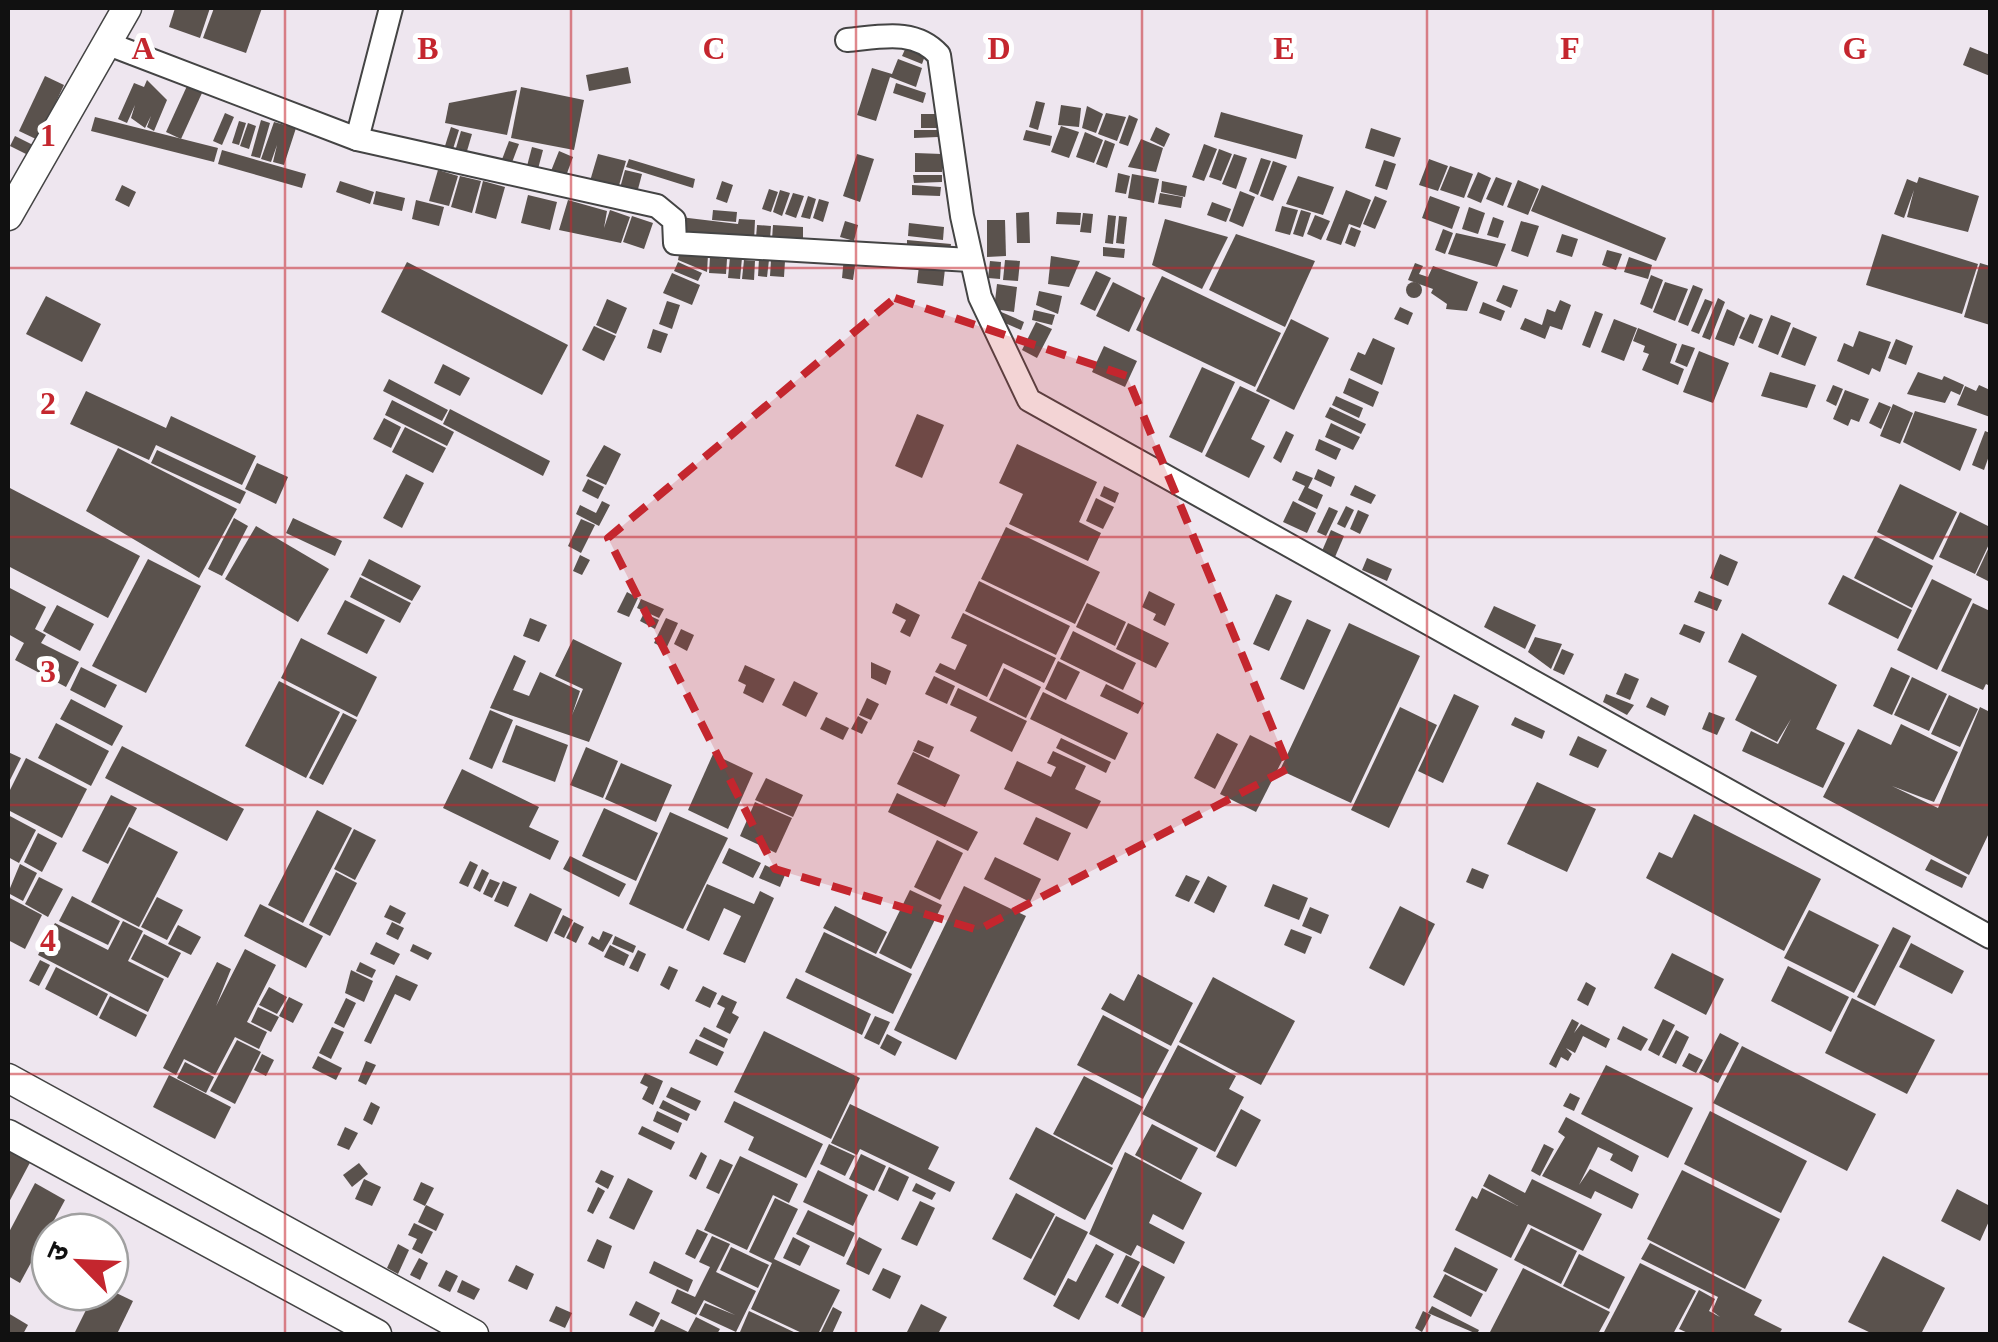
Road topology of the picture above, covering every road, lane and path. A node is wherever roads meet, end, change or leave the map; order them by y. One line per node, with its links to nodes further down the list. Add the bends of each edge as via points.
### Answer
1 (126, 8): 4 (street)
2 (391, 8): 5 (street)
3 (847, 40): 7 (street, via 904,36 928,42 940,55)
4 (106, 43): 5 (street); 6 (street)
5 (357, 139): 7 (street, via 657,206 674,220 676,244)
6 (8, 216)
7 (970, 260): 8 (street, via 980,297 1029,400)
8 (1990, 937)
9 (8, 1078): 12 (street)
10 (8, 1134): 11 (street)
11 (377, 1334)
12 (474, 1334)

